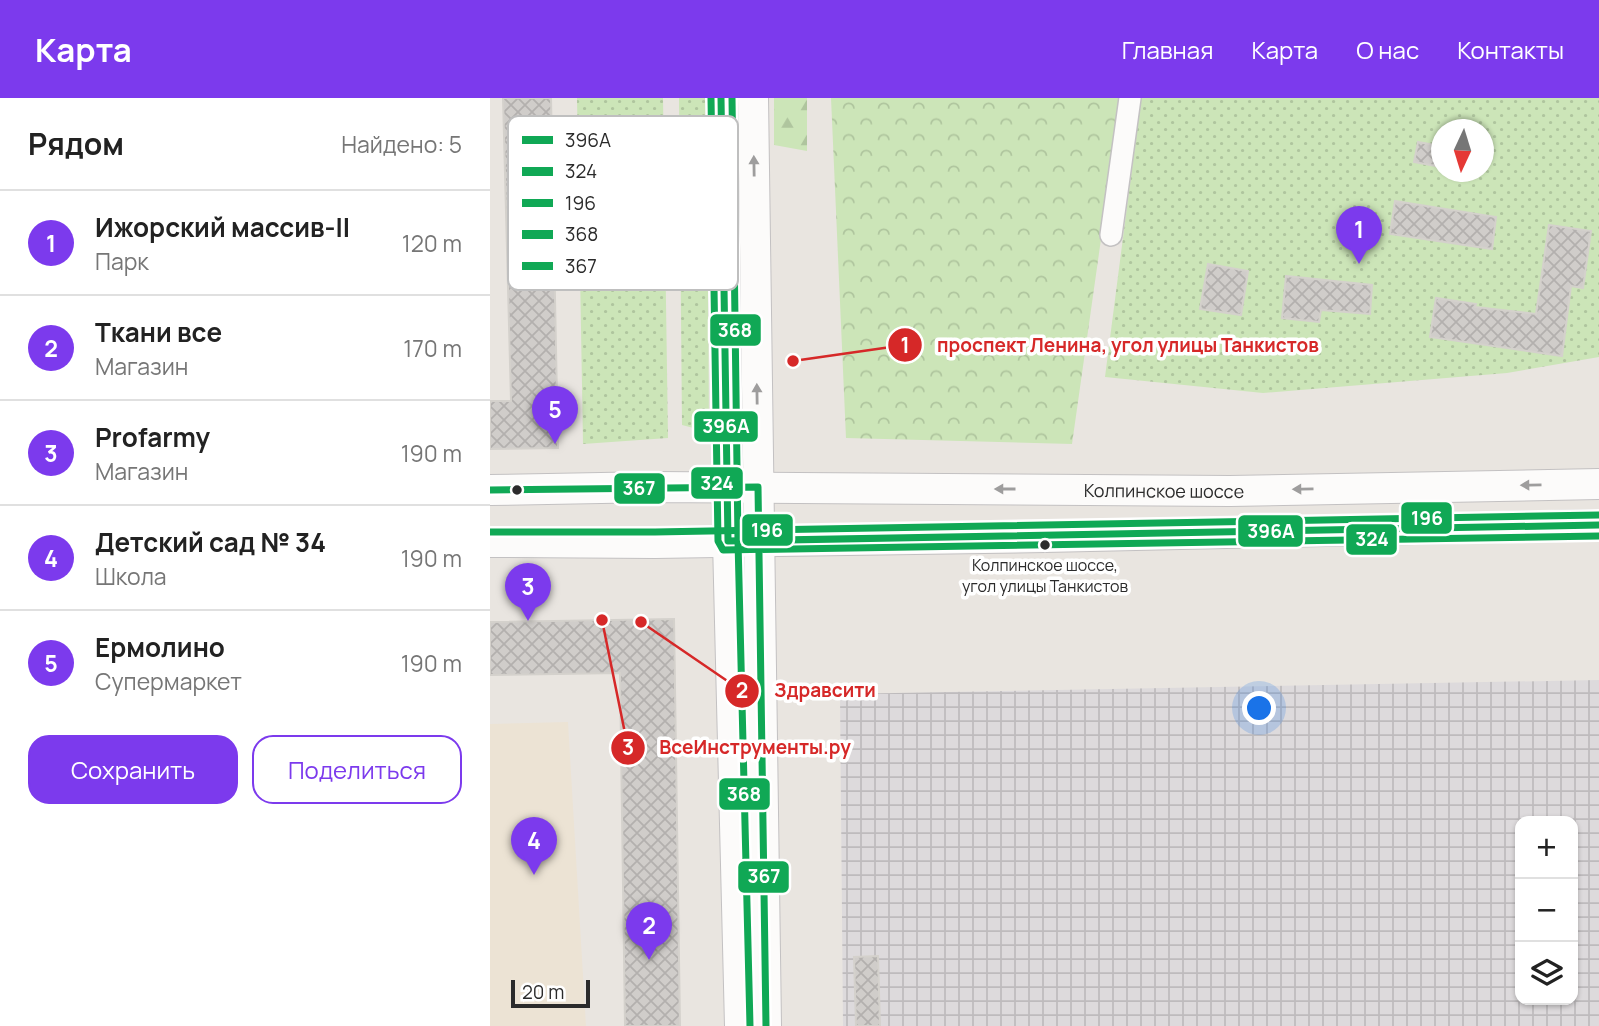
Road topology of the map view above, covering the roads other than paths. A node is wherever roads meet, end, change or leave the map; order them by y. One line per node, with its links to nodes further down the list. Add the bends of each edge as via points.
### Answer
1 (721, 98): 4 (main road)
2 (753, 98): 9 (main road, one-way to 2)
3 (1130, 98): 5 (street)
4 (721, 116)
5 (1111, 235)
6 (724, 290): 8 (main road)
7 (1599, 484): 9 (main road, Колпинское шоссе, one-way to 9, via 1230,491)
8 (728, 487): 9 (main road, Колпинское шоссе); 10 (main road, Колпинское шоссе); 13 (main road)
9 (758, 487): 12 (main road)
10 (490, 490)
11 (1599, 525): 12 (main road)
12 (759, 540): 13 (main road); 16 (main road)
13 (728, 541): 14 (main road); 15 (main road)
14 (490, 542)
15 (740, 1026)
16 (766, 1026)

